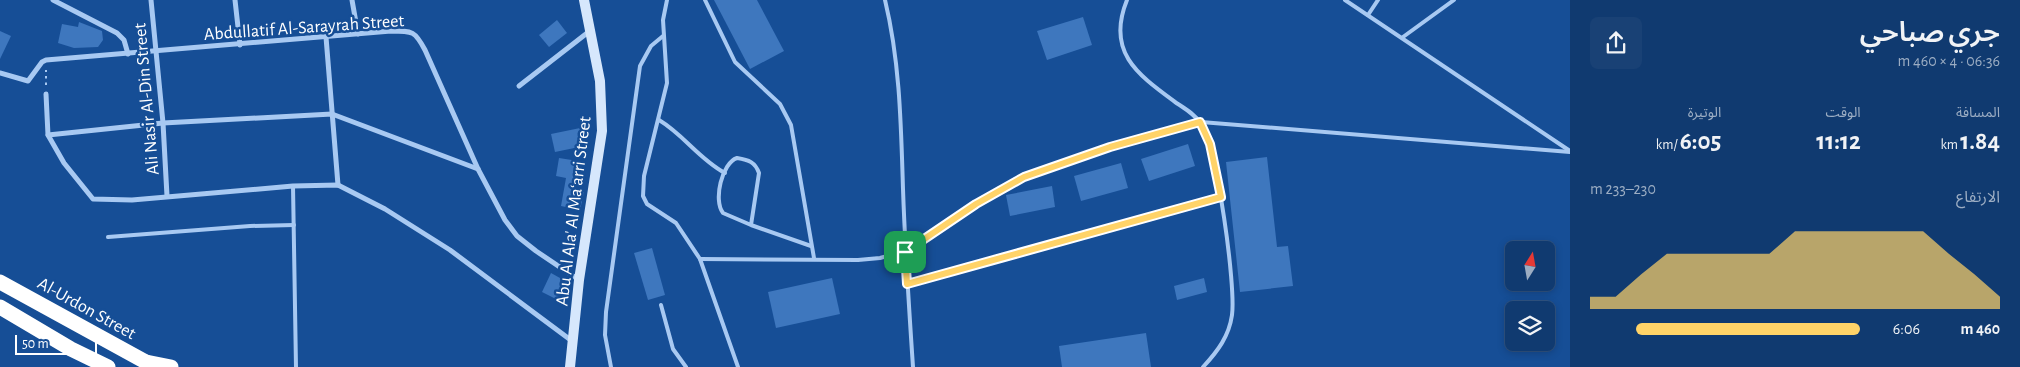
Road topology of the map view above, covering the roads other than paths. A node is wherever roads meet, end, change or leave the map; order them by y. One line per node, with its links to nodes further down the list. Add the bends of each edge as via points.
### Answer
1 (151, 0): 20 (street, Ali Nasir Al-Din Street)
2 (236, 0): 19 (street)
3 (352, 0): 15 (street)
4 (584, 0): 14 (street, Abu Al Ala' Al Maʻarri Street)
5 (667, 0): 16 (lane)
6 (705, 0): 40 (lane, via 735,62 764,86 787,115)
7 (884, 0): 41 (lane, via 894,35 900,102)
8 (1127, 0): 27 (lane, via 1120,35 1126,56 1138,74)
9 (1344, 0): 13 (lane)
10 (1378, 0): 13 (lane)
11 (1454, 0): 18 (lane)
12 (56, 1): 21 (street, via 117,33 124,40)
13 (1368, 15): 18 (lane)
14 (592, 30): 23 (street); 44 (street, Abu Al Ala' Al Maʻarri Street, via 600,81 602,132)
15 (358, 34): 17 (street, Abdullatif Al-Sarayrah Street); 31 (street, Abdullatif Al-Sarayrah Street, via 402,31 416,34)
16 (663, 36): 26 (lane, via 667,83); 57 (lane, via 651,46 640,66 606,312 605,335)
17 (326, 37): 19 (street, Abdullatif Al-Sarayrah Street); 25 (street)
18 (1403, 37): 30 (lane)
19 (240, 45): 20 (street, Abdullatif Al-Sarayrah Street)
20 (156, 52): 21 (street, Abdullatif Al-Sarayrah Street); 28 (street, Ali Nasir Al-Din Street)
21 (128, 54): 22 (street, Abdullatif Al-Sarayrah Street, via 46,60 32,79 21,81)
22 (0, 73)
23 (519, 86)
24 (46, 94): 29 (street)
25 (332, 114): 28 (street); 31 (street); 33 (street)
26 (659, 120): 32 (lane, via 680,135 705,161); 43 (lane, via 644,176 643,196 653,208 676,223)
27 (1200, 122): 30 (lane); 36 (lane, via 1210,144); 41 (lane, via 1110,147 1024,177 976,204)
28 (163, 123): 29 (street); 35 (street, Ali Nasir Al-Din Street)
29 (48, 135): 35 (street, via 64,162 97,201)
30 (1570, 152)
31 (478, 169): 44 (street, Abdullatif Al-Sarayrah Street, via 505,220 518,236)
32 (724, 173): 38 (lane, via 718,202 720,208); 38 (lane, via 727,165 737,158 751,161 756,166 759,173)
33 (338, 185): 34 (street); 49 (street, via 385,209 450,250)
34 (293, 186): 35 (street); 37 (lane)
35 (167, 196)
36 (1221, 197): 46 (lane); 61 (lane, via 1232,314 1224,340)
37 (294, 225): 39 (lane); 55 (lane)
38 (751, 225): 40 (lane)
39 (108, 237)
40 (812, 246): 42 (lane)
41 (905, 252): 42 (lane, via 858,260); 46 (lane)
42 (814, 258): 43 (lane)
43 (700, 259): 59 (lane)
44 (579, 280): 49 (street, Abu Al Ala' Al Maʻarri Street)
45 (0, 282): 51 (highway, Al-Urdon Street)
46 (907, 284): 60 (lane)
47 (661, 305): 58 (lane, via 674,349)
48 (0, 307): 50 (highway)
49 (572, 341): 56 (street, Abu Al Ala' Al Maʻarri Street)
50 (71, 349): 52 (highway); 53 (highway)
51 (151, 365): 54 (highway, Al-Urdon Street)
52 (84, 367)
53 (108, 367)
54 (170, 367)
55 (296, 367)
56 (570, 367)
57 (611, 367)
58 (686, 367)
59 (738, 367)
60 (913, 367)
61 (1203, 367)

